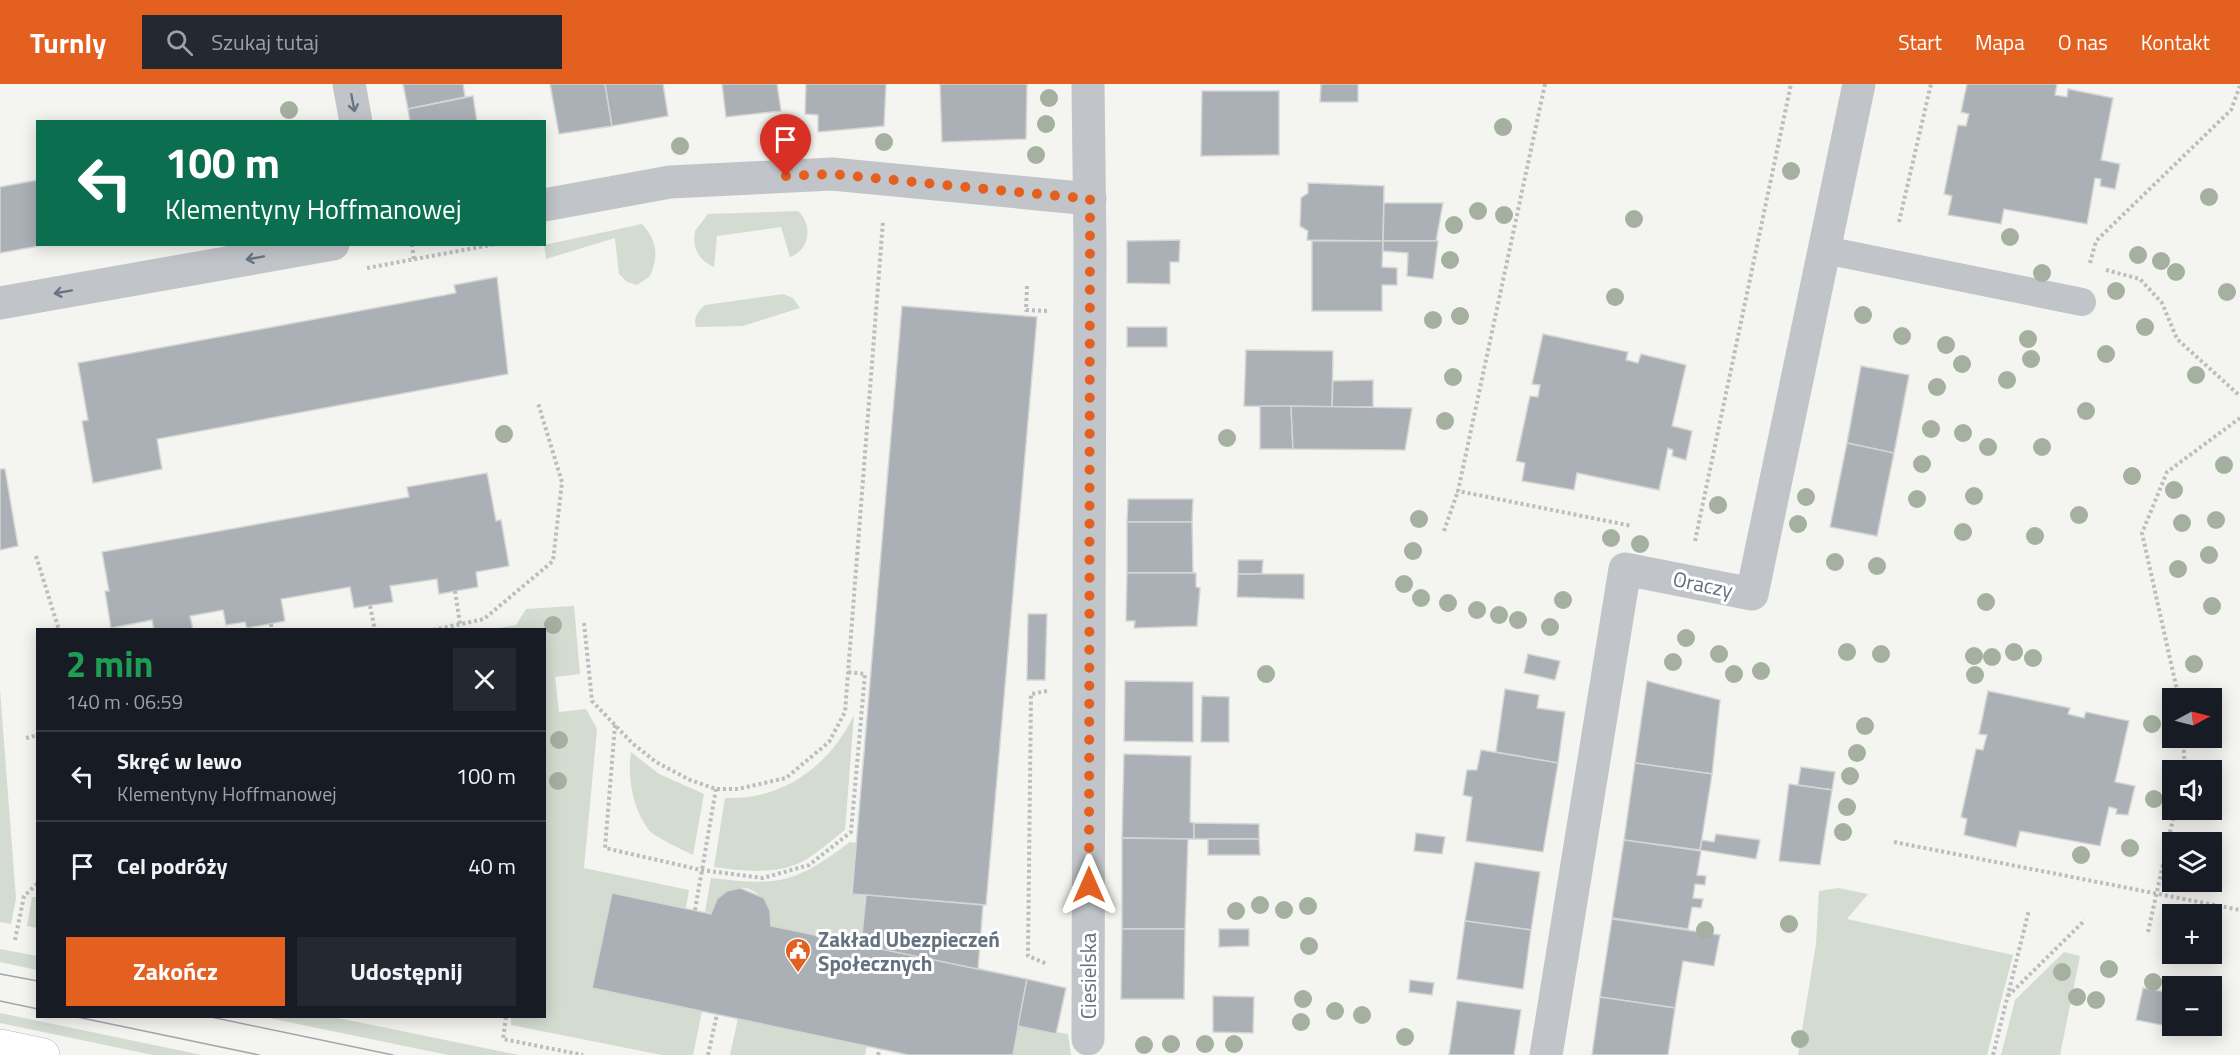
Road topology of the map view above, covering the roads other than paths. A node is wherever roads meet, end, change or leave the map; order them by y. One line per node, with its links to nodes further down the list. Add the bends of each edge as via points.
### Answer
1 (349, 84): 4 (street, one-way to 4)
2 (1088, 84): 5 (street, Ciesielska)
3 (1859, 84): 8 (street, Oraczy)
4 (356, 120)
5 (1090, 199): 6 (street, via 832,174 670,182); 12 (street, Ciesielska)
6 (546, 206)
7 (322, 246): 10 (street, one-way to 10)
8 (1825, 250): 9 (lane); 14 (street, Oraczy, via 1752,594 1625,569)
9 (2082, 302)
10 (0, 303)
11 (0, 1046): 13 (main road)
12 (1090, 1047)
13 (43, 1055)
14 (1546, 1055)

